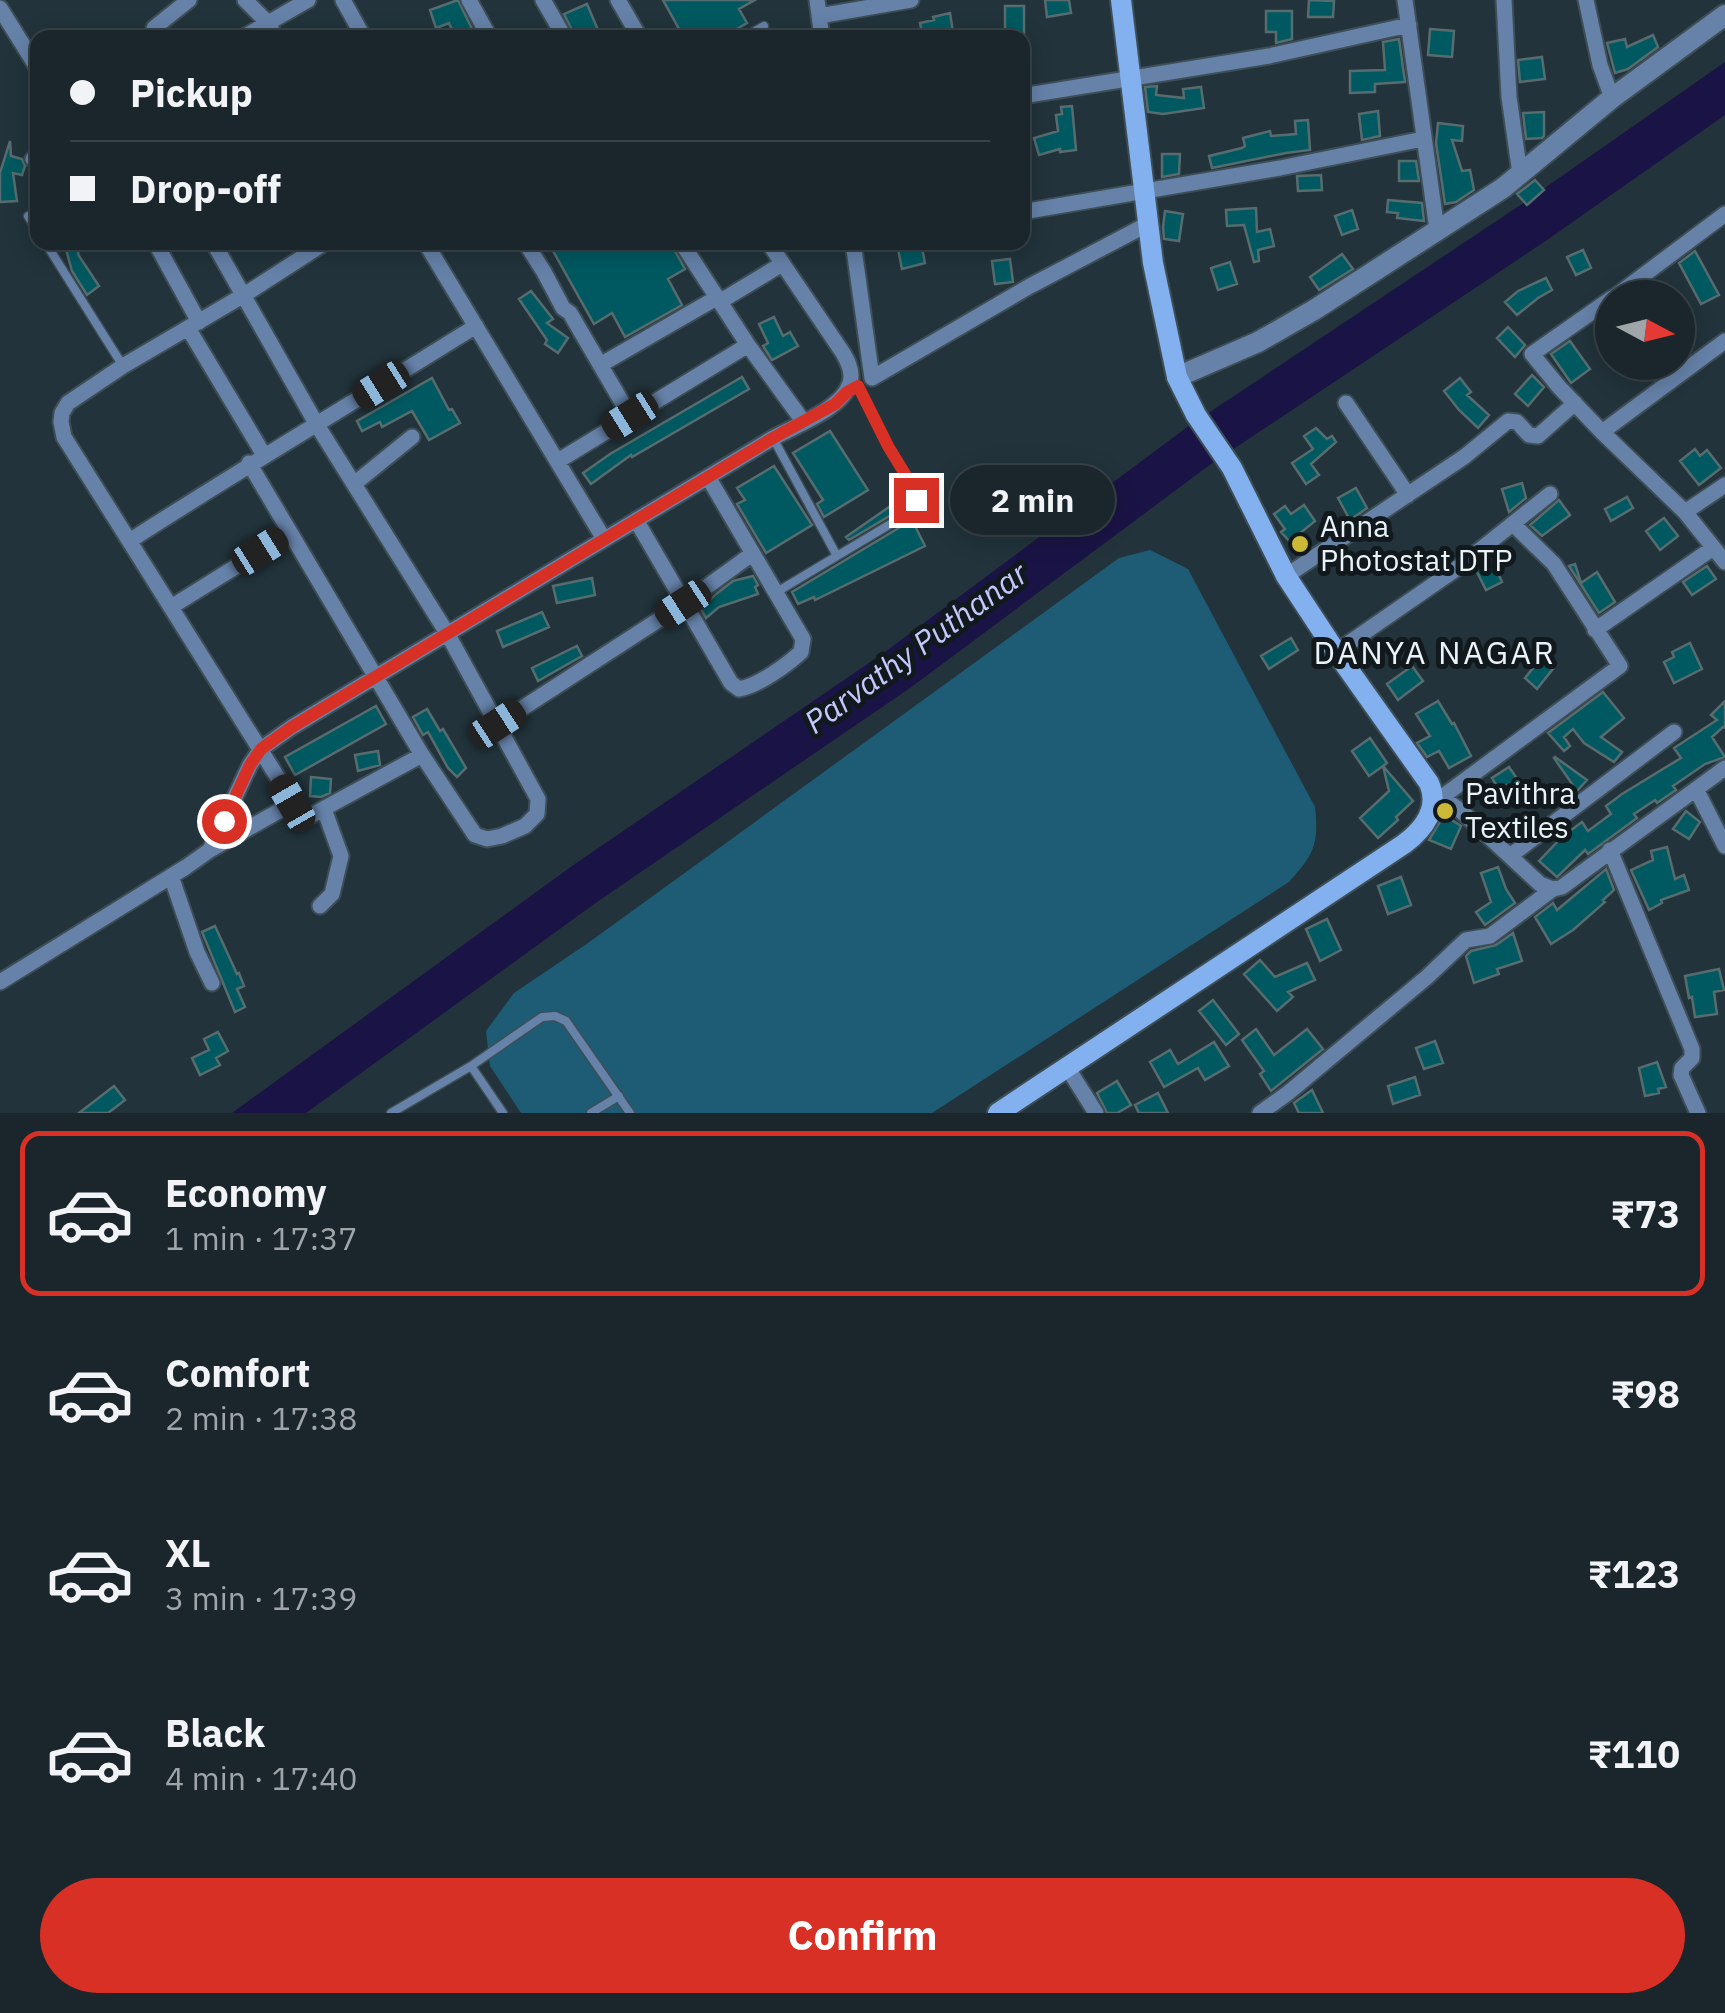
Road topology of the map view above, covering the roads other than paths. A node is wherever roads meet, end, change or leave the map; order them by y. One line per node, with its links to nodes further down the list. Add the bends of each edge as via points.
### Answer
1 (190, 0): 19 (street)
2 (245, 0): 16 (street)
3 (308, 0): 16 (street)
4 (343, 0): 22 (street)
5 (469, 0): 23 (street)
6 (542, 0): 24 (street)
7 (618, 0): 25 (street)
8 (911, 0): 14 (street)
9 (1121, 0): 28 (main road)
10 (1405, 0): 17 (street)
11 (1504, 0): 32 (street)
12 (1586, 0): 30 (street)
13 (0, 8): 27 (street)
14 (818, 8)
15 (1725, 14): 30 (street)
16 (268, 22): 20 (street); 21 (street)
17 (1409, 25): 28 (street, via 1269,56); 31 (street)
18 (764, 26): 26 (lane)
19 (154, 28)
20 (255, 30)
21 (272, 30)
22 (360, 30)
23 (486, 30)
24 (560, 30)
25 (635, 30)
26 (757, 30)
27 (30, 55)
28 (1130, 76): 29 (street); 33 (main road)
29 (1030, 95)
30 (1612, 98): 32 (street)
31 (1423, 138): 33 (street); 39 (street)
32 (1520, 174): 39 (street)
33 (1145, 192): 34 (street); 38 (main road)
34 (1030, 211)
35 (1725, 214): 50 (street)
36 (28, 216): 37 (lane)
37 (30, 219)
38 (1148, 224): 48 (street, via 872,378); 60 (main road)
39 (1437, 230): 60 (street, via 1258,342)
40 (49, 250): 59 (lane)
41 (160, 250): 54 (street)
42 (217, 250): 51 (street)
43 (314, 250): 51 (street)
44 (430, 250): 55 (street)
45 (530, 250): 58 (street)
46 (686, 250): 52 (street)
47 (773, 250): 49 (street)
48 (854, 250)
49 (782, 264): 52 (street); 61 (street, via 843,353)
50 (1637, 280)
51 (244, 295): 54 (street); 66 (street)
52 (719, 299): 57 (street); 58 (street)
53 (1595, 310): 63 (street, via 1532,354)
54 (193, 325): 59 (street); 70 (street)
55 (476, 326): 66 (street); 71 (street)
56 (1725, 342): 67 (street)
57 (748, 345): 64 (street); 65 (street)
58 (600, 365): 64 (street)
59 (123, 366): 82 (street, via 68,403 60,422)
60 (1177, 377): 87 (main road)
61 (852, 389): 65 (street); 85 (lane, via 916,500 909,512)
62 (1346, 403): 75 (street)
63 (1574, 404): 67 (street); 75 (street, via 1538,436 1508,421)
64 (630, 416): 71 (street)
65 (803, 421): 69 (street)
66 (317, 425): 70 (street); 73 (street)
67 (1602, 432): 77 (street)
68 (412, 437): 73 (street)
69 (773, 438): 72 (street); 85 (lane)
70 (257, 459): 80 (street); 82 (street)
71 (558, 461): 81 (street)
72 (708, 477): 78 (street); 84 (street)
73 (354, 484): 92 (street)
74 (1725, 485): 77 (street)
75 (1408, 494): 87 (street)
76 (1550, 494): 79 (street)
77 (1685, 512): 83 (street)
78 (636, 520): 81 (street); 89 (street)
79 (1514, 525): 91 (street, via 1554,564); 93 (street)
80 (290, 533): 90 (street); 94 (street)
81 (604, 539): 92 (street)
82 (130, 540): 90 (street)
83 (1713, 548): 86 (street); 91 (street)
84 (752, 554): 88 (street); 89 (street)
85 (837, 556): 88 (lane)
86 (1725, 562)
87 (1286, 576): 93 (main road)
88 (776, 594): 89 (street, via 803,639 802,652 739,690)
89 (683, 604): 95 (street)
90 (172, 608): 97 (street)
91 (1594, 630): 101 (street, via 1620,666)
92 (447, 634): 94 (street); 95 (street)
93 (1336, 652): 101 (main road)
94 (376, 677): 97 (street); 98 (street)
95 (498, 724): 98 (street, via 538,799 533,820 502,836 475,835)
96 (1674, 732): 107 (street)
97 (261, 749): 102 (street); 105 (street)
98 (422, 755): 103 (street)
99 (1725, 768): 100 (street)
100 (1696, 789): 104 (street); 106 (street)
101 (1438, 794): 107 (street); 114 (main road, via 1420,832 1404,844)
102 (292, 803): 103 (street, via 306,815); 105 (street)
103 (324, 809): 110 (street, via 341,856 332,894)
104 (1725, 846)
105 (210, 850): 108 (street)
106 (1610, 850): 109 (street); 123 (street, via 1692,1049 1681,1076)
107 (1510, 856): 109 (street)
108 (171, 876): 111 (street); 112 (street)
109 (1553, 889): 122 (street, via 1490,936 1466,940)
110 (320, 906)
111 (0, 982)
112 (212, 984)
113 (471, 1066): 115 (lane, via 542,1017 556,1016); 116 (lane); 117 (lane)
114 (1067, 1067): 120 (main road); 121 (street)
115 (619, 1096): 118 (lane); 119 (lane)
116 (392, 1113)
117 (503, 1113)
118 (591, 1113)
119 (630, 1113)
120 (998, 1113)
121 (1096, 1113)
122 (1260, 1113)
123 (1698, 1113)

